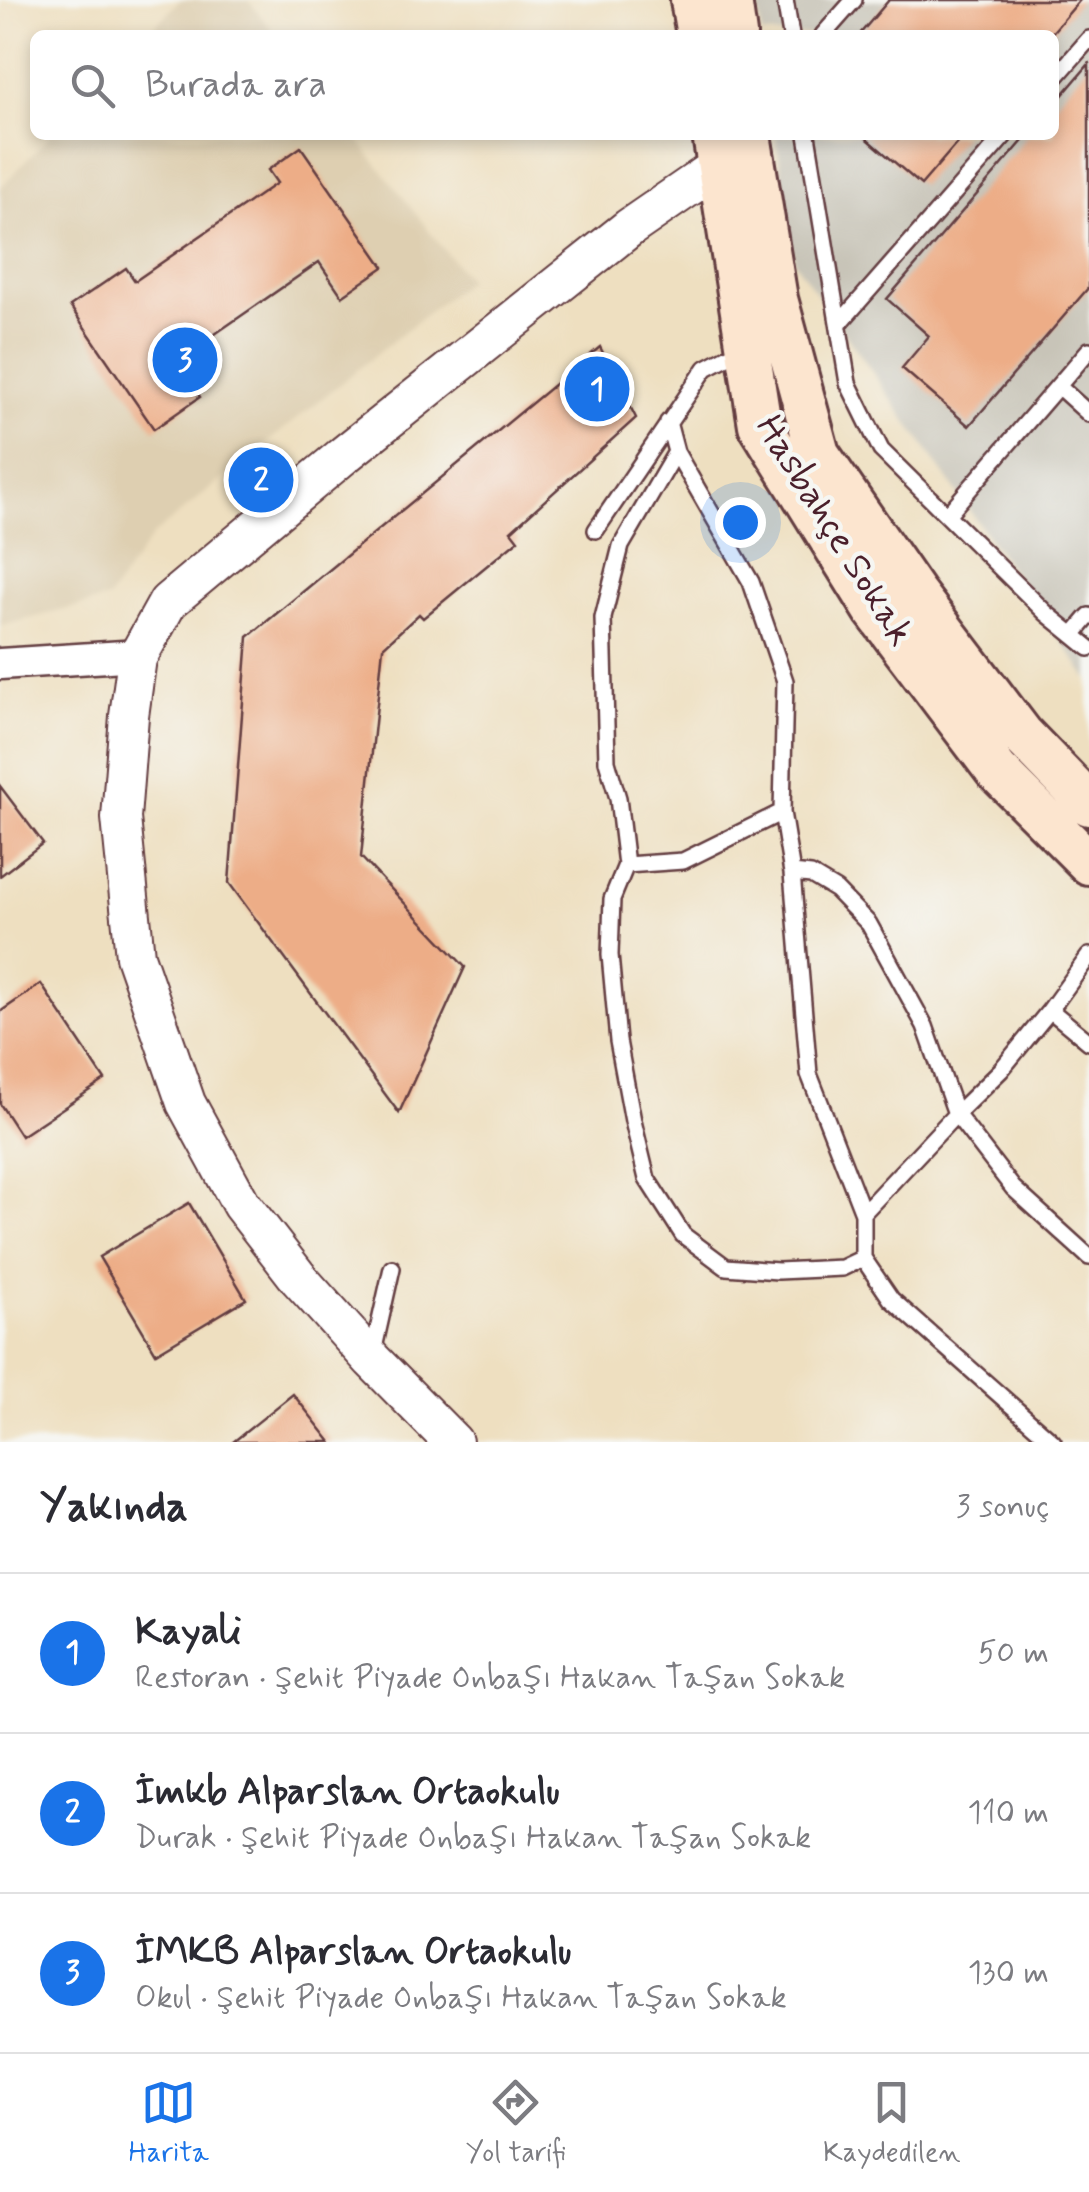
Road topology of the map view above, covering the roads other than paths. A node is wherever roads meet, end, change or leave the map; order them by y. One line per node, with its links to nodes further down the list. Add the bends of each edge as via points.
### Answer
1 (692, 0): 5 (main road)
2 (730, 0): 6 (main road)
3 (785, 0): 7 (lane)
4 (854, 0): 8 (lane)
5 (697, 30)
6 (734, 30)
7 (790, 30)
8 (827, 30)
9 (1089, 39): 10 (lane)
10 (1059, 72)
11 (808, 140): 14 (lane)
12 (1000, 140): 14 (lane)
13 (734, 147): 15 (main road, Hasbahçe Sokak); 26 (street, via 168,602); 28 (main road, Hasbahçe Sokak, via 818,454 1022,735)
14 (839, 324): 21 (lane, via 848,383 881,450)
15 (746, 347): 19 (lane, via 706,368); 30 (main road, Hasbahçe Sokak, via 760,425 876,610 996,770)
16 (1089, 350): 17 (lane)
17 (1058, 386): 18 (lane); 21 (lane)
18 (1089, 414)
19 (668, 422): 20 (lane); 22 (lane)
20 (676, 452): 29 (lane, via 751,582 785,681); 31 (lane, via 622,546 602,618 606,761)
21 (947, 515): 24 (lane)
22 (596, 530)
23 (1089, 616): 24 (lane)
24 (1073, 634): 25 (lane)
25 (1089, 648)
26 (138, 655): 27 (street); 41 (street, via 121,818 135,956 186,1103 241,1204)
27 (0, 664)
28 (1089, 804)
29 (782, 812): 31 (lane, via 683,861); 32 (lane)
30 (1089, 864)
31 (626, 865): 39 (lane, via 612,899 610,955 618,1041 648,1179 682,1235 726,1267 842,1268)
32 (792, 874): 36 (lane, via 811,875 836,890 869,924 925,1026); 37 (lane, via 808,1074)
33 (1089, 956): 34 (lane)
34 (1050, 1010): 35 (lane); 36 (lane)
35 (1089, 1042)
36 (956, 1114): 37 (lane); 38 (lane, via 1013,1188)
37 (863, 1213): 39 (lane)
38 (1089, 1257)
39 (863, 1258): 43 (lane, via 891,1299)
40 (392, 1268): 41 (lane)
41 (372, 1360): 42 (street)
42 (453, 1442)
43 (1052, 1442)

